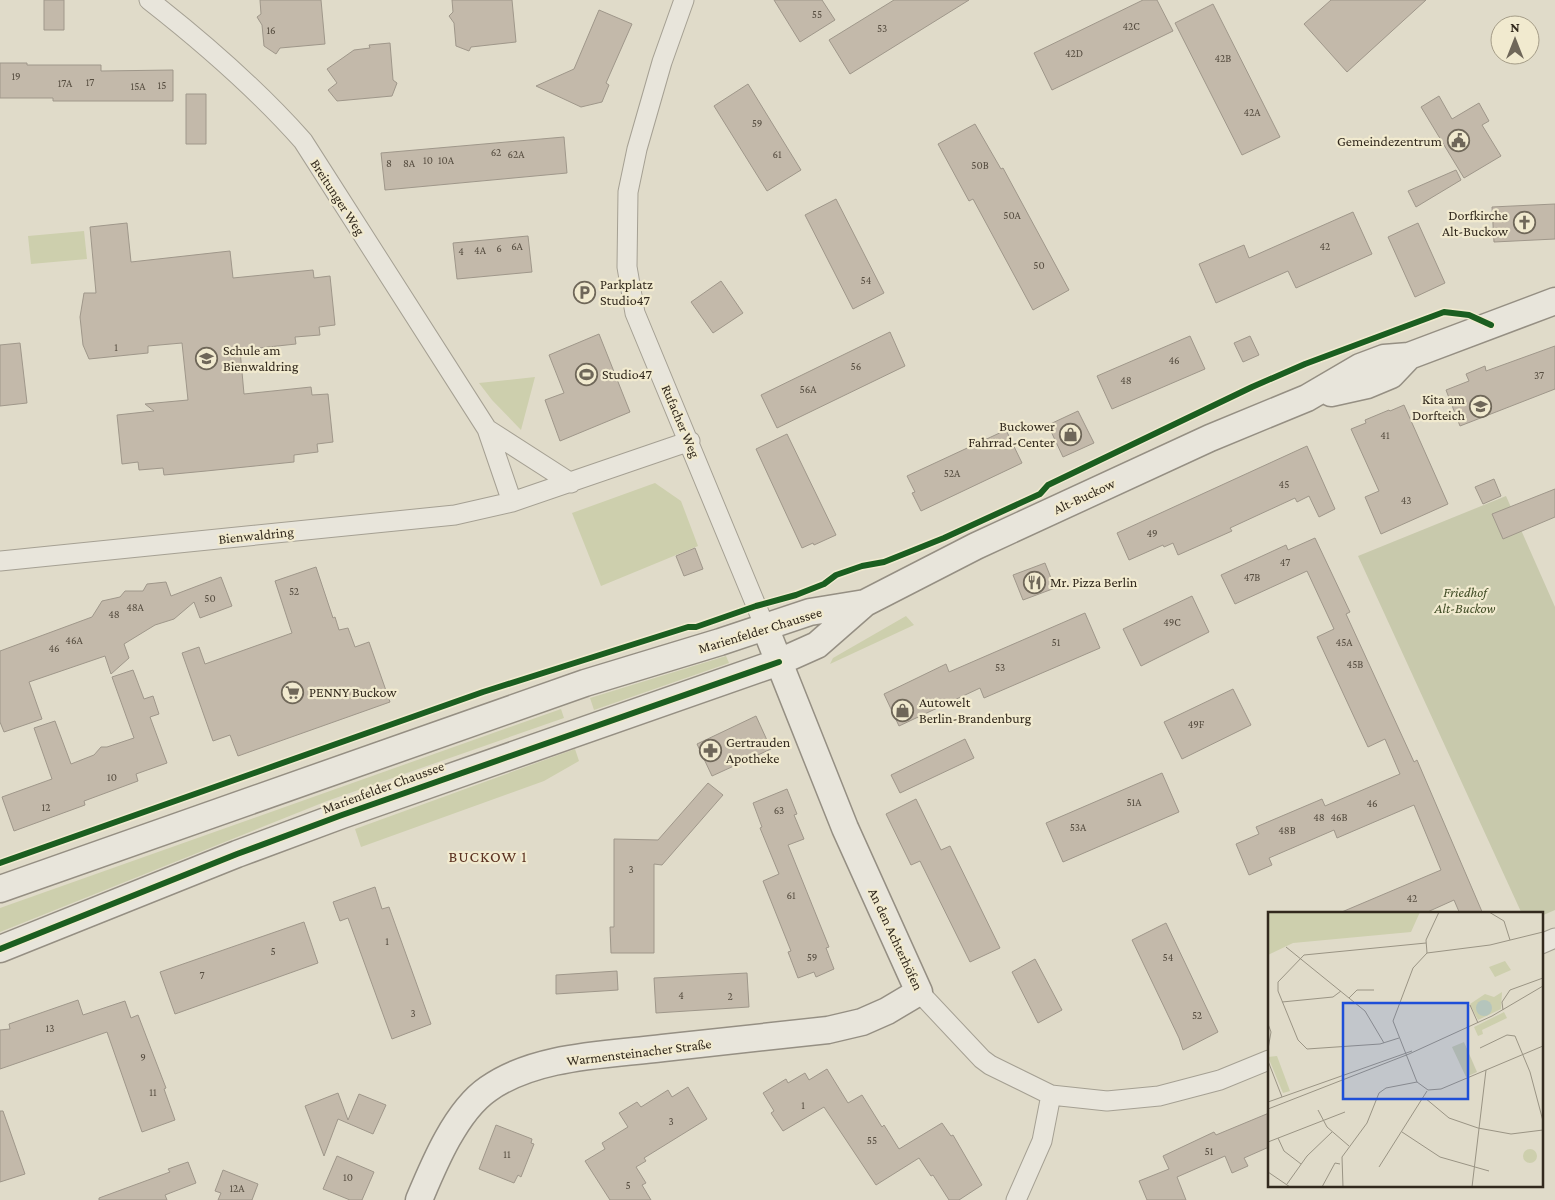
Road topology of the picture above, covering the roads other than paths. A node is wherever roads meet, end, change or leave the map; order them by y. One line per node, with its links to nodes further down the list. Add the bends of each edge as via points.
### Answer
1 (149, 0): 4 (street, Breitunger Weg, via 242,78 302,140)
2 (684, 0): 5 (street, Rufacher Weg, via 637,149 628,192 626,233 627,267 636,312)
3 (1555, 301): 9 (main road, Alt-Buckow, via 1409,356 1384,358 1360,367 1306,398 1210,438 976,546)
4 (487, 429): 6 (street, Breitunger Weg); 7 (street, Breitunger Weg)
5 (690, 441): 6 (street); 10 (street, Rufacher Weg)
6 (571, 483): 7 (street)
7 (512, 502): 8 (street, Bienwaldring, via 455,515)
8 (0, 561)
9 (865, 603): 10 (main road, Marienfelder Chaussee, via 810,612); 11 (main road, Marienfelder Chaussee, via 817,645)
10 (765, 627): 11 (main road, Rufacher Weg); 12 (main road, Marienfelder Chaussee, via 490,715)
11 (779, 662): 15 (main road, Marienfelder Chaussee, via 342,815); 16 (main road, An den Achterhöfen, via 845,828)
12 (0, 889)
13 (1555, 938): 14 (street)
14 (1542, 944)
15 (0, 950)
16 (919, 992): 18 (street, An den Achterhöfen, via 982,1059); 20 (main road, Warmensteinacher Straße, via 862,1022 828,1030 582,1057 524,1070 494,1085 474,1100 446,1141)
17 (1268, 1060): 18 (street, An den Achterhöfen, via 1220,1080 1159,1096 1107,1100)
18 (1051, 1095): 19 (street, via 1042,1141)
19 (1020, 1199)
20 (419, 1200)

